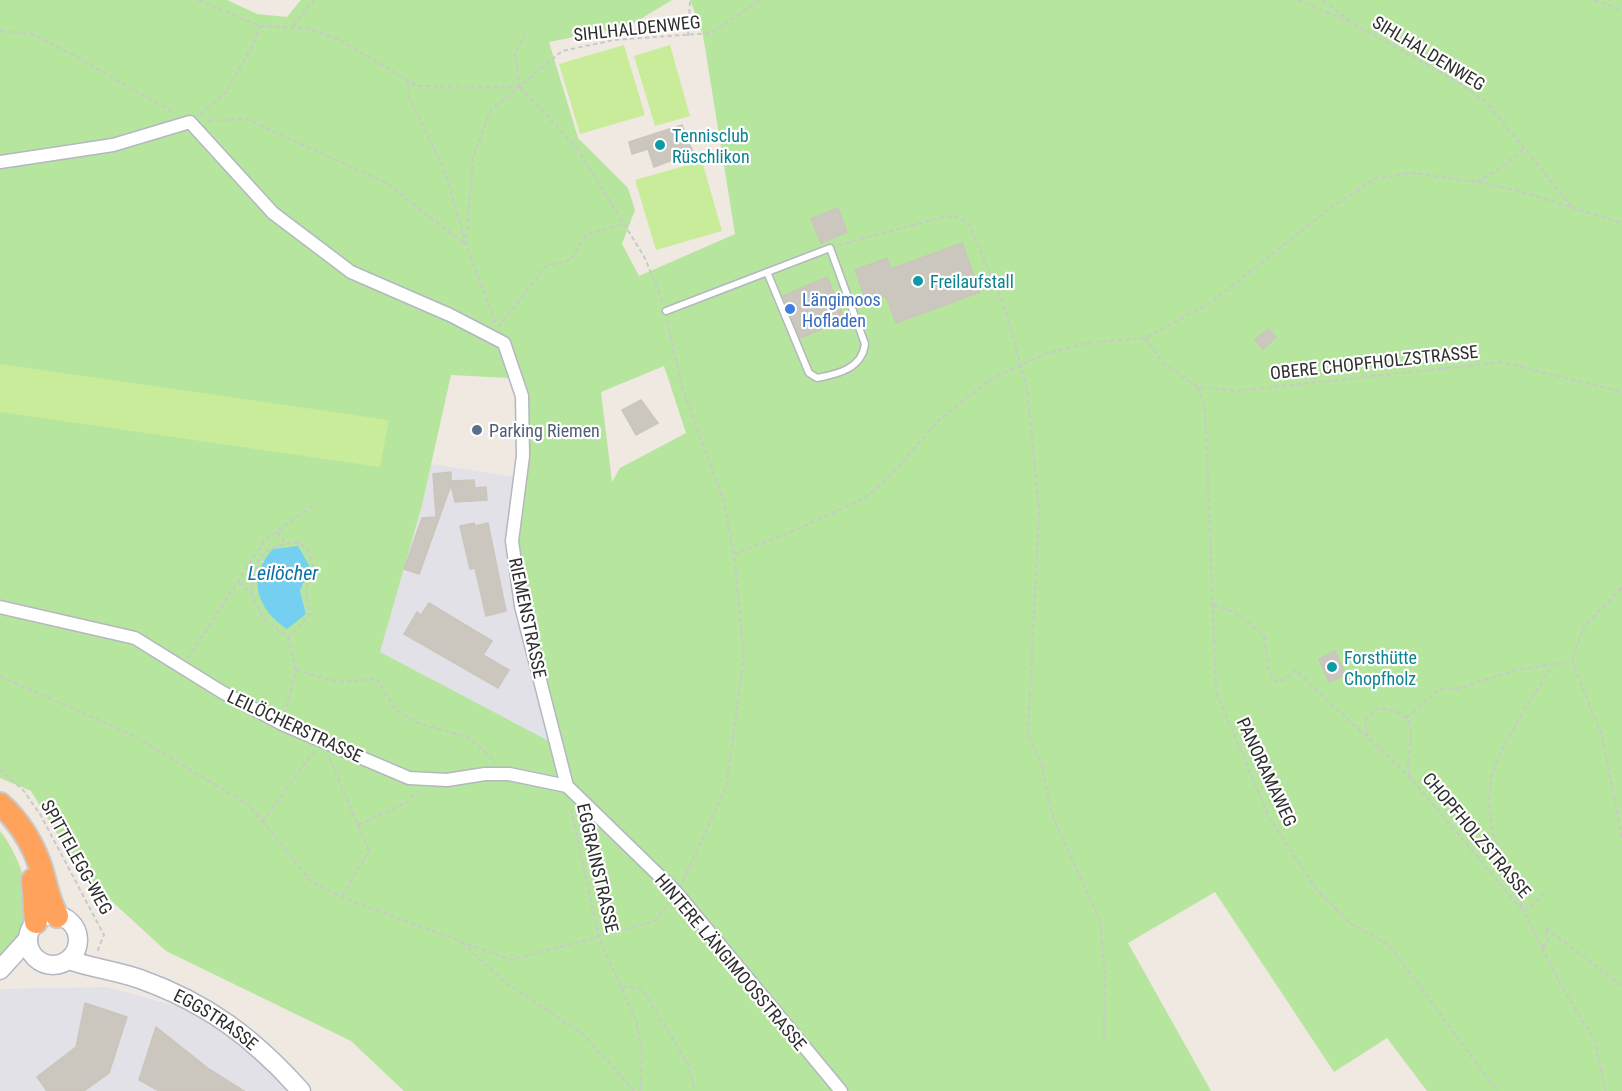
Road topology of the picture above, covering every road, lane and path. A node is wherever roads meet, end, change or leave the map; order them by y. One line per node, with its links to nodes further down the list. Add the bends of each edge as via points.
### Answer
1 (198, 0): 10 (path)
2 (314, 0): 11 (path)
3 (690, 0): 14 (path)
4 (761, 0): 14 (path, SIHLHALDENWEG, via 711,33)
5 (1298, 0): 9 (path, SIHLHALDENWEG)
6 (1323, 0): 9 (path)
7 (1594, 0): 8 (path)
8 (1622, 10)
9 (1352, 23): 18 (path, SIHLHALDENWEG, via 1487,103)
10 (260, 26): 11 (path); 17 (path, via 225,93)
11 (293, 26): 15 (path, via 340,40)
12 (0, 31): 17 (path, via 32,34)
13 (525, 36): 16 (path, via 514,53)
14 (688, 36): 16 (path, SIHLHALDENWEG, via 614,40 562,51)
15 (408, 81): 16 (path, via 417,86); 24 (path, via 409,97 446,174)
16 (520, 87): 23 (path, via 577,148); 24 (path, SIHLHALDENWEG, via 491,110 473,157)
17 (190, 122): 19 (street, via 113,145); 24 (path, via 247,119 274,129 291,141 388,184); 30 (street, via 273,213 351,272)
18 (1523, 149): 20 (path); 21 (path, SIHLHALDENWEG)
19 (0, 162)
20 (1477, 182): 21 (path); 29 (path, via 1413,173 1376,178 1329,209 1212,302)
21 (1574, 209): 22 (path)
22 (1622, 223)
23 (623, 224): 27 (path, via 645,258); 28 (path, via 586,235 571,260 546,266)
24 (466, 246): 28 (path)
25 (830, 248): 26 (lane); 26 (lane, via 865,344 858,361 833,375 817,378 809,373); 31 (path, via 943,217 957,217 969,224 1005,309)
26 (767, 272): 27 (lane)
27 (666, 311): 37 (path, via 682,387 724,502)
28 (498, 327): 30 (path)
29 (1144, 338): 31 (path, via 1086,343); 32 (path, via 1162,360)
30 (504, 343): 57 (street, RIEMENSTRASSE, via 522,396 523,456 512,541 521,606)
31 (1021, 363): 37 (path, via 992,378 939,420 892,474 866,497); 79 (path, via 1028,389 1040,510 1028,734 1041,762 1052,815 1100,920 1105,978)
32 (1197, 387): 33 (path, OBERE CHOPFHOLZSTRASSE, via 1236,391 1502,362); 41 (path, PANORAMAWEG, via 1205,407)
33 (1622, 392)
34 (312, 506): 35 (path)
35 (277, 531): 36 (path); 38 (path, via 265,540)
36 (286, 544): 40 (path, via 272,546 256,563); 43 (path, via 299,542 308,551 314,567 306,589 310,615)
37 (734, 554): 63 (path, via 744,657 726,787)
38 (239, 582): 40 (path); 46 (path)
39 (1622, 588): 44 (path, via 1584,626)
40 (251, 593): 43 (path, via 264,619)
41 (1214, 605): 51 (path, CHOPFHOLZSTRASSE, via 1236,613 1264,635 1269,672 1275,681 1284,680 1295,670); 85 (path, PANORAMAWEG, via 1216,691 1269,817 1316,889 1350,923 1389,945)
42 (0, 607): 46 (street, LEILÖCHERSTRASSE, via 135,638)
43 (288, 637): 47 (path)
44 (1572, 661): 45 (path); 62 (path, via 1602,736)
45 (1553, 664): 49 (path, via 1516,670 1460,688 1440,689); 66 (path, via 1499,756 1490,786 1492,831 1503,870)
46 (183, 665): 50 (street, LEILÖCHERSTRASSE, via 222,692)
47 (296, 670): 50 (path); 54 (path, via 339,682 377,679 395,709 415,722 470,738)
48 (0, 676): 60 (path, via 136,737 249,805)
49 (1406, 718): 51 (path, via 1395,710 1378,708 1365,720); 55 (path, CHOPFHOLZSTRASSE, via 1413,729 1406,758)
50 (282, 724): 52 (street, LEILÖCHERSTRASSE)
51 (1367, 738): 55 (path, CHOPFHOLZSTRASSE)
52 (322, 741): 56 (street, LEILÖCHERSTRASSE, via 409,778); 60 (path); 61 (path)
53 (0, 769): 72 (path, SPITTELEGG-WEG, via 23,790 40,814 100,927 104,940)
54 (509, 774): 56 (street, LEILÖCHERSTRASSE); 57 (street, LEILÖCHERSTRASSE)
55 (1408, 776): 66 (path, CHOPFHOLZSTRASSE)
56 (427, 781): 61 (path, via 407,802)
57 (567, 786): 63 (street, HINTERE LÄNGIMOOSSTRASSE); 68 (path, EGGRAINSTRASSE)
58 (0, 804): 67 (highway, via 31,844 47,895)
59 (0, 819): 67 (highway, via 29,865)
60 (262, 822): 65 (path, via 310,880)
61 (358, 825): 65 (path, via 369,851)
62 (1622, 838)
63 (677, 893): 68 (path, via 655,921); 84 (street, HINTERE LÄNGIMOOSSTRASSE)
64 (1544, 893): 66 (path, CHOPFHOLZSTRASSE)
65 (341, 897): 69 (path)
66 (1524, 912): 71 (path, CHOPFHOLZSTRASSE)
67 (40, 925): 70 (main road, via 73,925); 73 (main road, via 28,946); 75 (main road)
68 (599, 938): 69 (path, via 512,960); 77 (path, EGGRAINSTRASSE)
69 (459, 941): 81 (path, via 505,982 584,1035)
70 (78, 943): 72 (main road, EGGSTRASSE); 74 (main road)
71 (1542, 948): 78 (path, via 1548,941 1546,928); 86 (path, CHOPFHOLZSTRASSE, via 1595,1041)
72 (95, 958): 76 (main road, EGGSTRASSE)
73 (36, 959): 74 (main road, via 52,966); 75 (main road)
74 (69, 960): 76 (main road, EGGSTRASSE)
75 (0, 971)
76 (115, 972): 80 (main road, EGGSTRASSE, via 198,1003 224,1019 267,1055)
77 (621, 986): 82 (path, EGGRAINSTRASSE, via 636,1020 642,1052); 83 (path, via 643,990 688,1064)
78 (1622, 986)
79 (1104, 1044)
80 (301, 1091)
81 (634, 1091)
82 (640, 1091)
83 (695, 1091)
84 (841, 1091)
85 (1497, 1091)
86 (1605, 1091)

